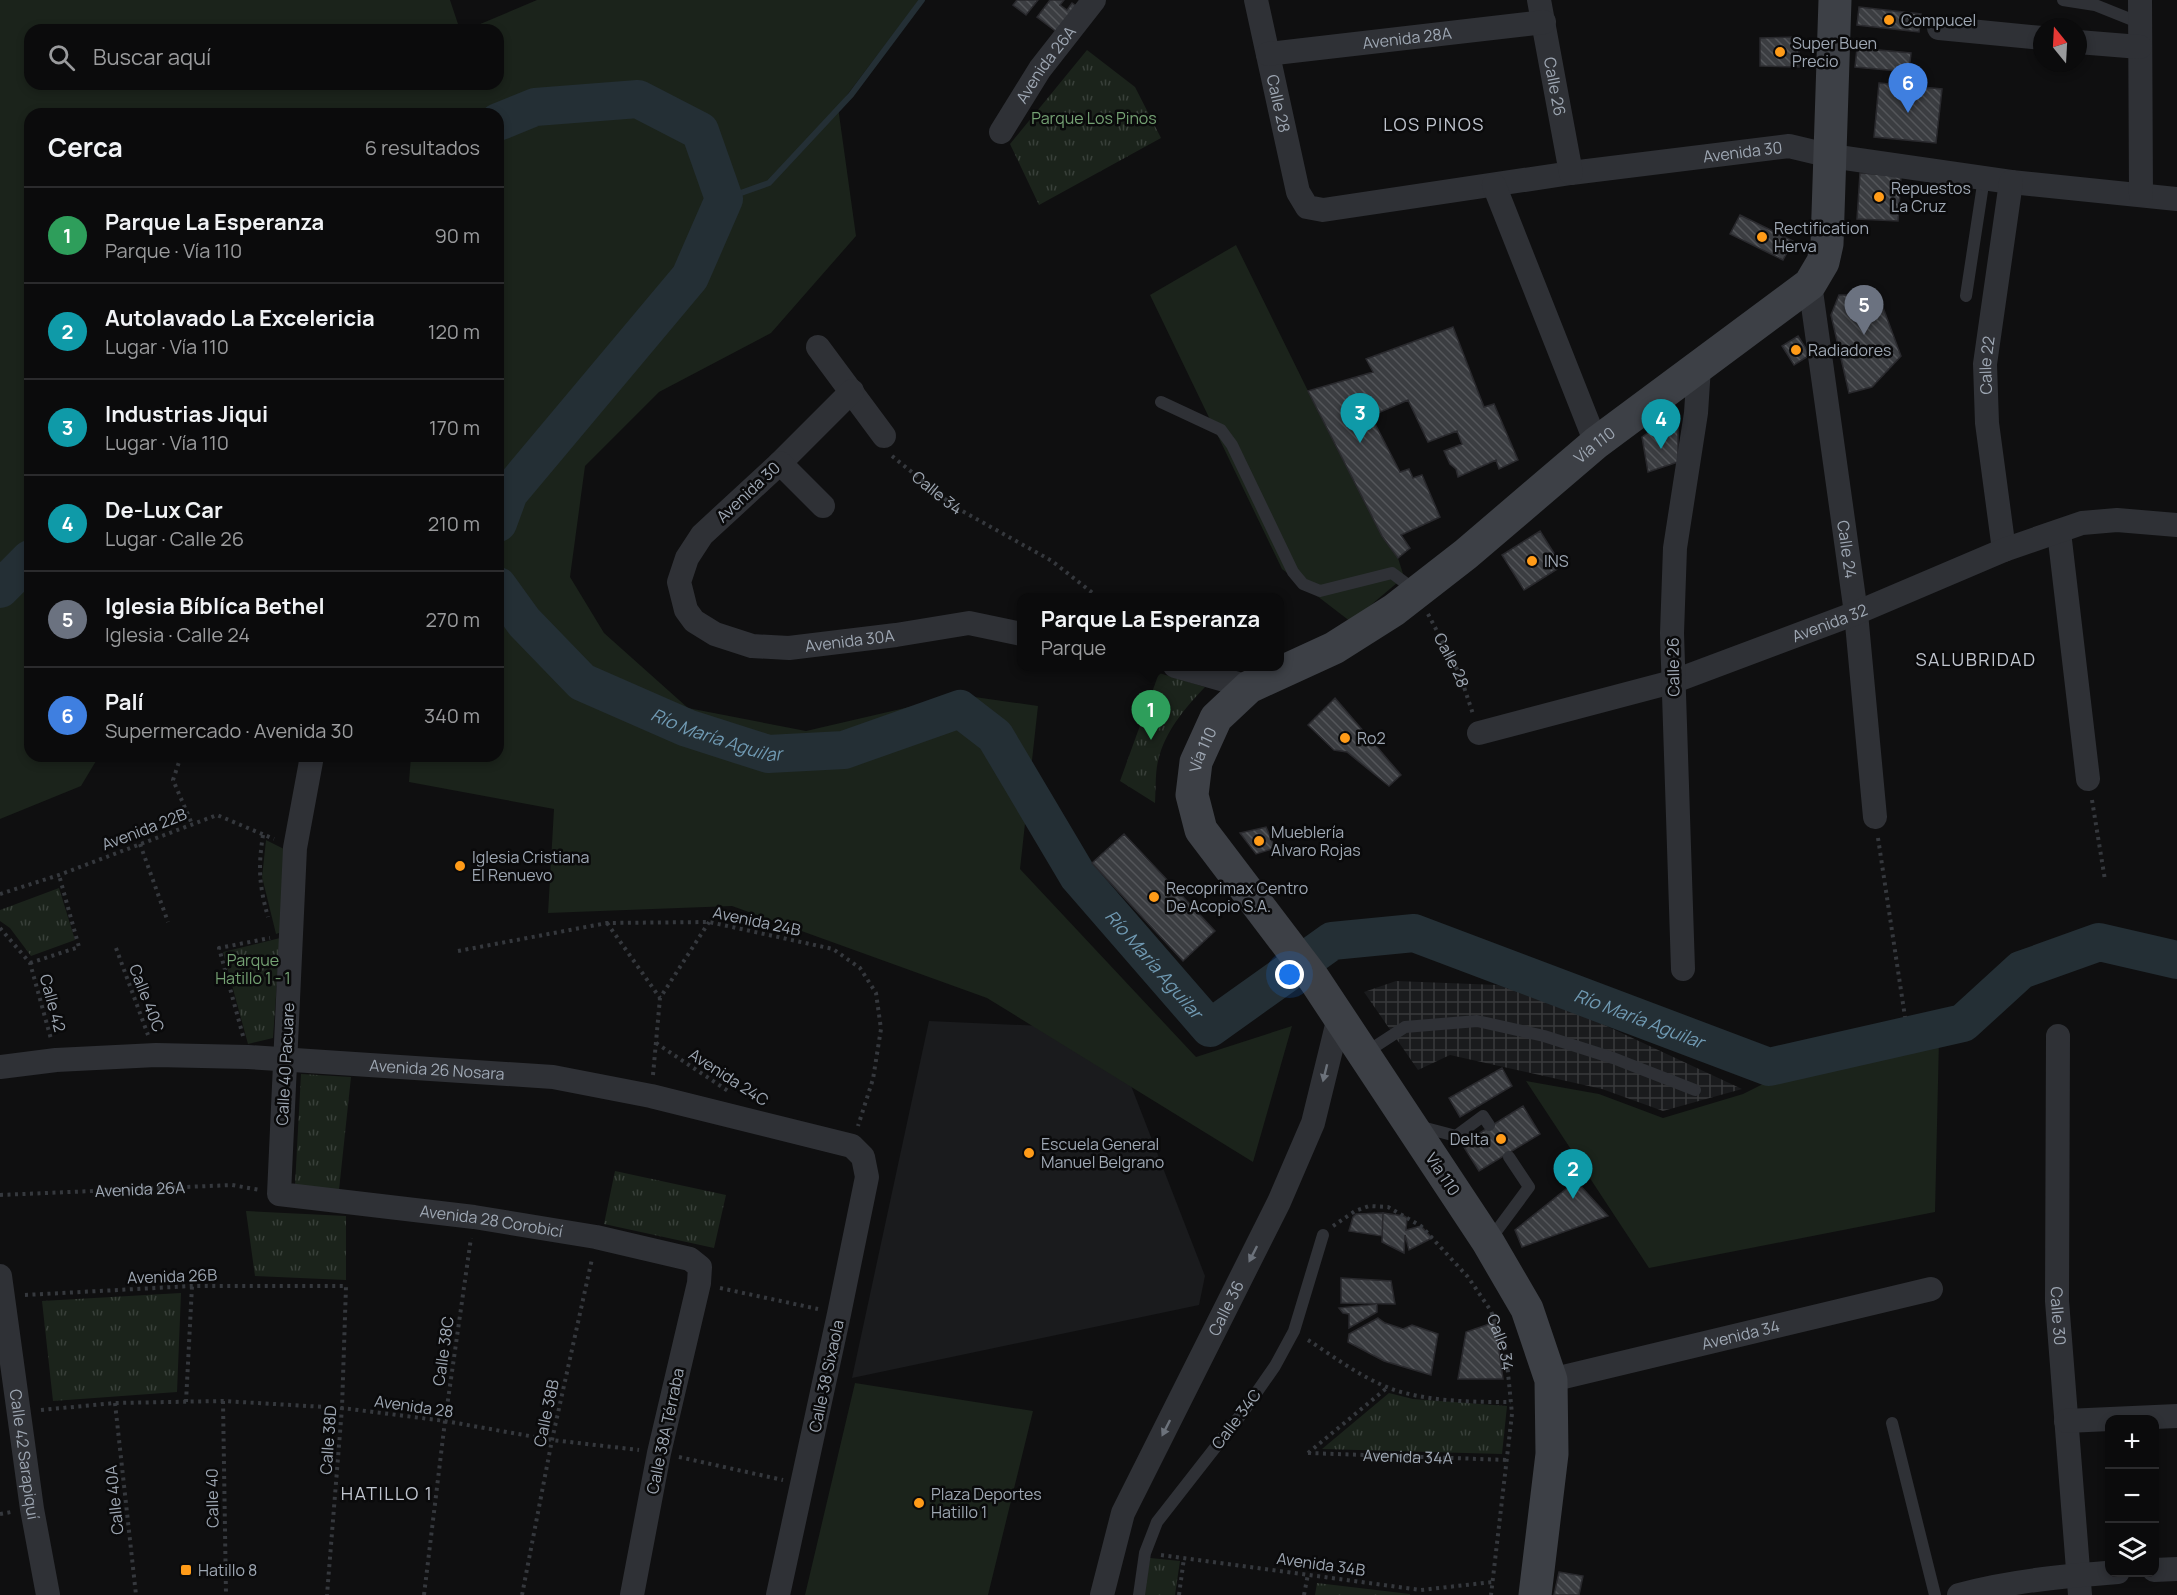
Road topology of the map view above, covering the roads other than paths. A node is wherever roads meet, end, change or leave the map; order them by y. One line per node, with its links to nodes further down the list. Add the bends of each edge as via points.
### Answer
1 (1094, 0): 12 (street, Avenida 26A, via 1040,69)
2 (1256, 0): 11 (street, Calle 28)
3 (1835, 0): 13 (main road, Vía 110)
4 (2063, 0): 6 (lane)
5 (1542, 11): 11 (street, Avenida 28A); 14 (street, Calle 26)
6 (2140, 11): 10 (street)
7 (1939, 28): 8 (street)
8 (2033, 37)
9 (2087, 43): 10 (street)
10 (2140, 47): 18 (street)
11 (1268, 54): 20 (street, Calle 28, via 1298,192)
12 (1001, 132)
13 (1831, 156): 14 (street, Avenida 30, via 1789,146); 15 (street, Avenida 30); 21 (main road, Vía 110, via 1827,244 1823,262)
14 (1571, 173): 17 (street, Avenida 30)
15 (1984, 178): 16 (street, Avenida 30); 22 (lane)
16 (2010, 182): 18 (street, Avenida 30); 33 (street, Calle 22, via 1985,364 1987,423)
17 (1494, 185): 20 (street, Avenida 30, via 1323,210); 28 (street)
18 (2141, 195): 19 (street, Avenida 30)
19 (2177, 199)
20 (1307, 207)
21 (1810, 284): 24 (main road, Vía 110); 36 (street, Calle 24)
22 (1966, 296)
23 (818, 347): 25 (street)
24 (1699, 367): 28 (main road, Vía 110); 41 (street, Calle 26, via 1696,413 1675,548)
25 (852, 392): 27 (street); 29 (street, Avenida 30)
26 (1161, 402): 34 (lane, via 1221,430 1293,572 1303,584 1320,591 1392,573)
27 (884, 436)
28 (1596, 443): 34 (main road, Vía 110)
29 (780, 463): 30 (street); 35 (street, Avenida 30, via 702,535 687,558 679,582)
30 (823, 506)
31 (2177, 525): 32 (street, Avenida 32, via 2117,520 2082,523)
32 (2059, 532): 33 (street, Avenida 32); 45 (street)
33 (2004, 550): 36 (street, Avenida 32)
34 (1417, 592): 40 (main road, Vía 110, via 1334,648)
35 (686, 610): 37 (street, Avenida 30A, via 694,621 715,634 752,646 789,648 969,623)
36 (1856, 613): 41 (street, Avenida 32); 46 (street, Calle 24)
37 (1017, 633)
38 (1193, 671): 42 (street)
39 (1284, 671): 42 (main road, Vía 110)
40 (1284, 671)
41 (1672, 682): 43 (street, Avenida 32); 47 (street, Calle 26)
42 (1249, 687): 48 (main road, Vía 110, via 1216,718 1196,762 1192,795 1201,830)
43 (1479, 733)
44 (311, 762): 51 (street, Calle 40 Pacuare, via 295,848)
45 (2088, 779)
46 (1875, 817)
47 (1683, 969)
48 (1339, 1017): 50 (main road, Vía 110); 75 (street, Calle 36, one-way to 75, via 1313,1122 1279,1202 1123,1514)
49 (2058, 1036): 66 (street, Calle 30, via 2056,1301)
50 (1363, 1054): 53 (lane, via 1405,1027 1477,1021 1544,1036); 54 (main road, Vía 110)
51 (286, 1058): 52 (street, Avenida 26 Nosara, via 156,1055); 56 (street, Avenida 26 Nosara, via 553,1077 651,1096); 58 (street, Calle 40 Pacuare)
52 (0, 1067)
53 (1695, 1090)
54 (1409, 1123): 55 (lane, via 1455,1136 1483,1116); 60 (main road, Vía 110)
55 (1489, 1125)
56 (858, 1152): 74 (street, Calle 38 Sixaola, via 867,1177)
57 (1509, 1157): 60 (lane, via 1529,1187)
58 (279, 1194): 61 (street, Avenida 28 Corobicí, via 474,1217 596,1238 690,1259)
59 (1323, 1235): 76 (lane, Calle 34C, via 1294,1331 1243,1412 1157,1522 1145,1552)
60 (1488, 1242): 64 (main road, Vía 110, via 1527,1309)
61 (699, 1275): 73 (street, Calle 38A Térraba)
62 (1, 1286): 72 (street, Calle 42 Sarapiquí)
63 (1931, 1289): 64 (street, Avenida 34)
64 (1551, 1380): 77 (main road, Vía 110, via 1552,1454)
65 (2177, 1416): 66 (street)
66 (2066, 1421): 71 (street, Calle 30)
67 (1892, 1423): 78 (lane)
68 (2177, 1569): 69 (street)
69 (2159, 1570)
70 (2105, 1576): 71 (street)
71 (2079, 1585): 79 (street, via 1984,1588)
72 (48, 1595)
73 (632, 1595)
74 (778, 1595)
75 (1102, 1595)
76 (1139, 1595)
77 (1534, 1595)
78 (1935, 1595)
79 (1959, 1595)

